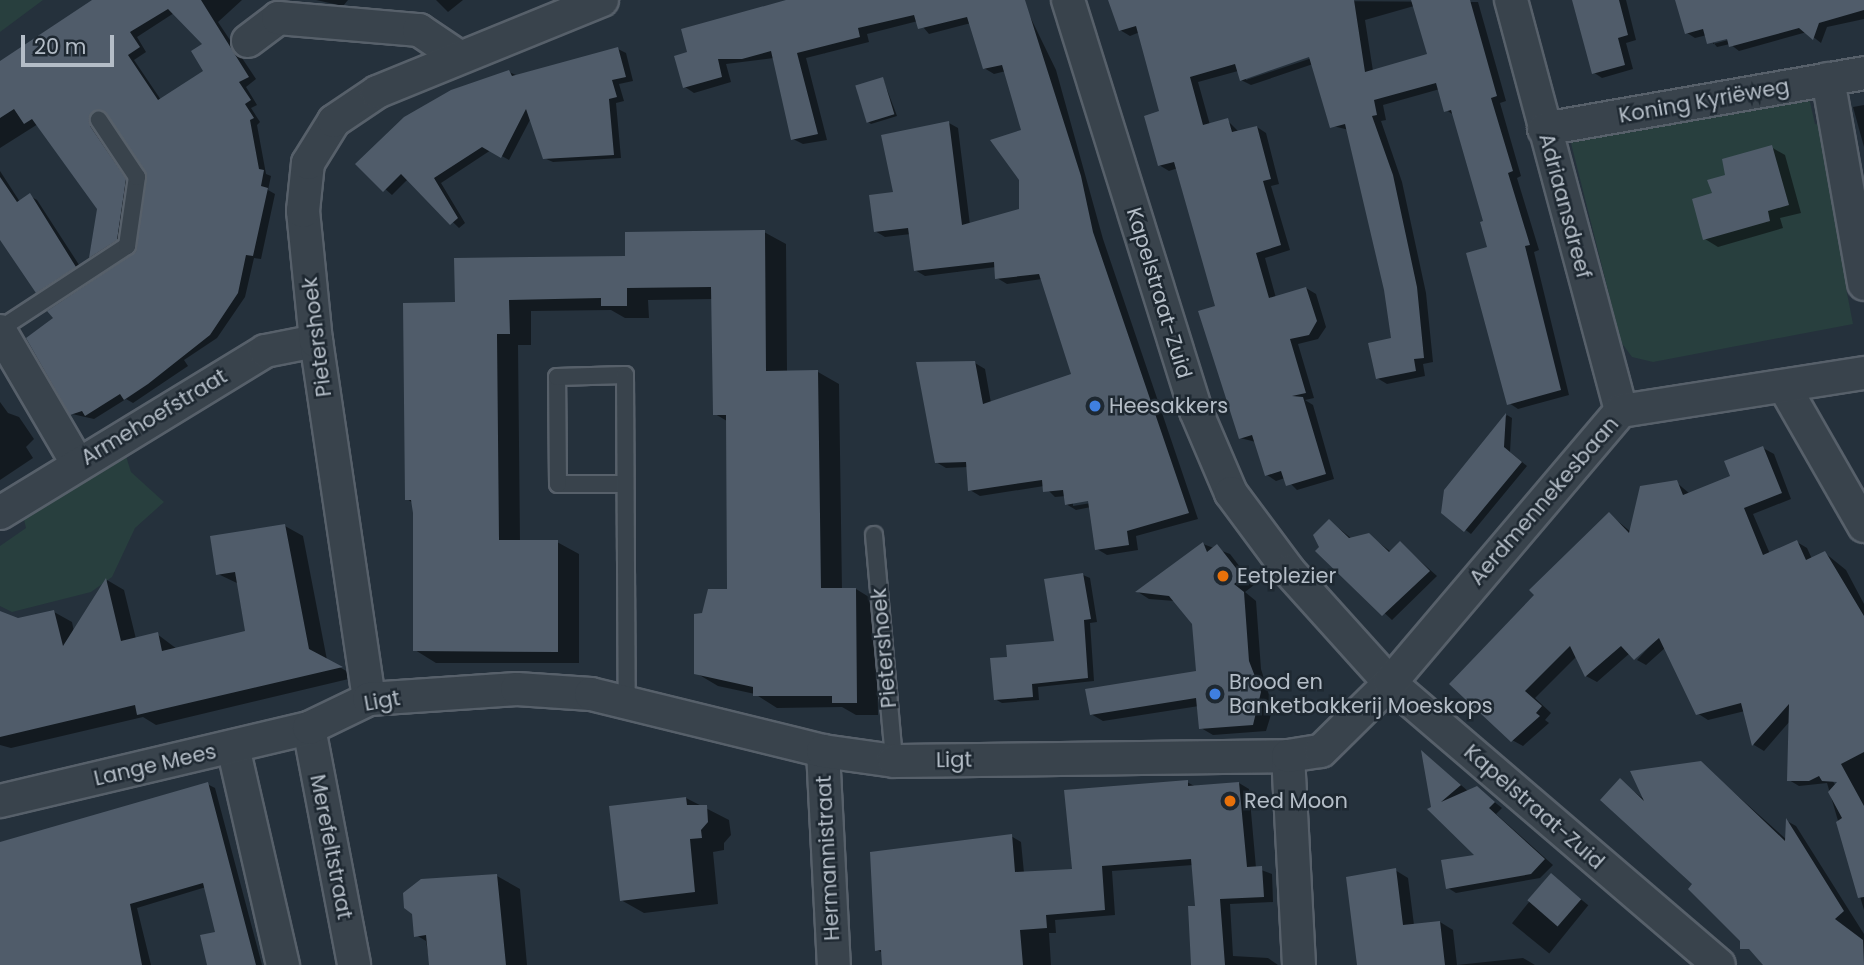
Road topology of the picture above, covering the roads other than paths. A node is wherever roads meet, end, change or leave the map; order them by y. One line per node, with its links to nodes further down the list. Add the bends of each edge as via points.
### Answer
1 (602, 0): 5 (street, Pietershoek)
2 (1068, 0): 21 (street, Kapelstraat-Zuid, via 1196,411 1231,494 1289,571)
3 (1511, 0): 9 (street, Adriaansdreef)
4 (248, 41): 5 (street, via 278,18 419,30)
5 (459, 57): 12 (street, Pietershoek, via 355,106 334,121 308,163 303,211)
6 (1864, 73): 7 (street, Koning Kyriëweg)
7 (1828, 79): 9 (street, Koning Kyriëweg); 10 (street)
8 (99, 120): 11 (lane, via 137,177 127,246)
9 (1544, 129): 15 (street, Adriaansdreef)
10 (1864, 284)
11 (0, 330): 16 (street)
12 (316, 341): 16 (street, Armehoefstraat, via 265,351); 22 (street, Pietershoek)
13 (1864, 373): 14 (street, Aerdmennekesbaan)
14 (1785, 388): 15 (street, Aerdmennekesbaan); 19 (street)
15 (1621, 411): 21 (street, Aerdmennekesbaan)
16 (77, 463): 18 (street, Armehoefstraat)
17 (625, 484): 17 (lane, via 625,375 557,377 558,484); 23 (lane)
18 (0, 513)
19 (1864, 526)
20 (874, 535): 28 (lane, Pietershoek)
21 (1390, 683): 27 (street, Aerdmennekesbaan, via 1321,751); 34 (street, Kapelstraat-Zuid)
22 (369, 699): 23 (street, Ligt, via 517,689 591,694); 24 (street, Ligt)
23 (626, 704): 26 (street, Ligt)
24 (309, 728): 25 (street, Lange Mees); 31 (street, Merefeltstraat)
25 (233, 747): 29 (street, Lange Mees); 30 (street)
26 (823, 751): 28 (street, Ligt); 32 (street, Hermannistraat)
27 (1288, 756): 28 (street, Ligt); 33 (street)
28 (894, 761)
29 (0, 801)
30 (283, 965)
31 (354, 965)
32 (834, 965)
33 (1299, 965)
34 (1719, 965)

